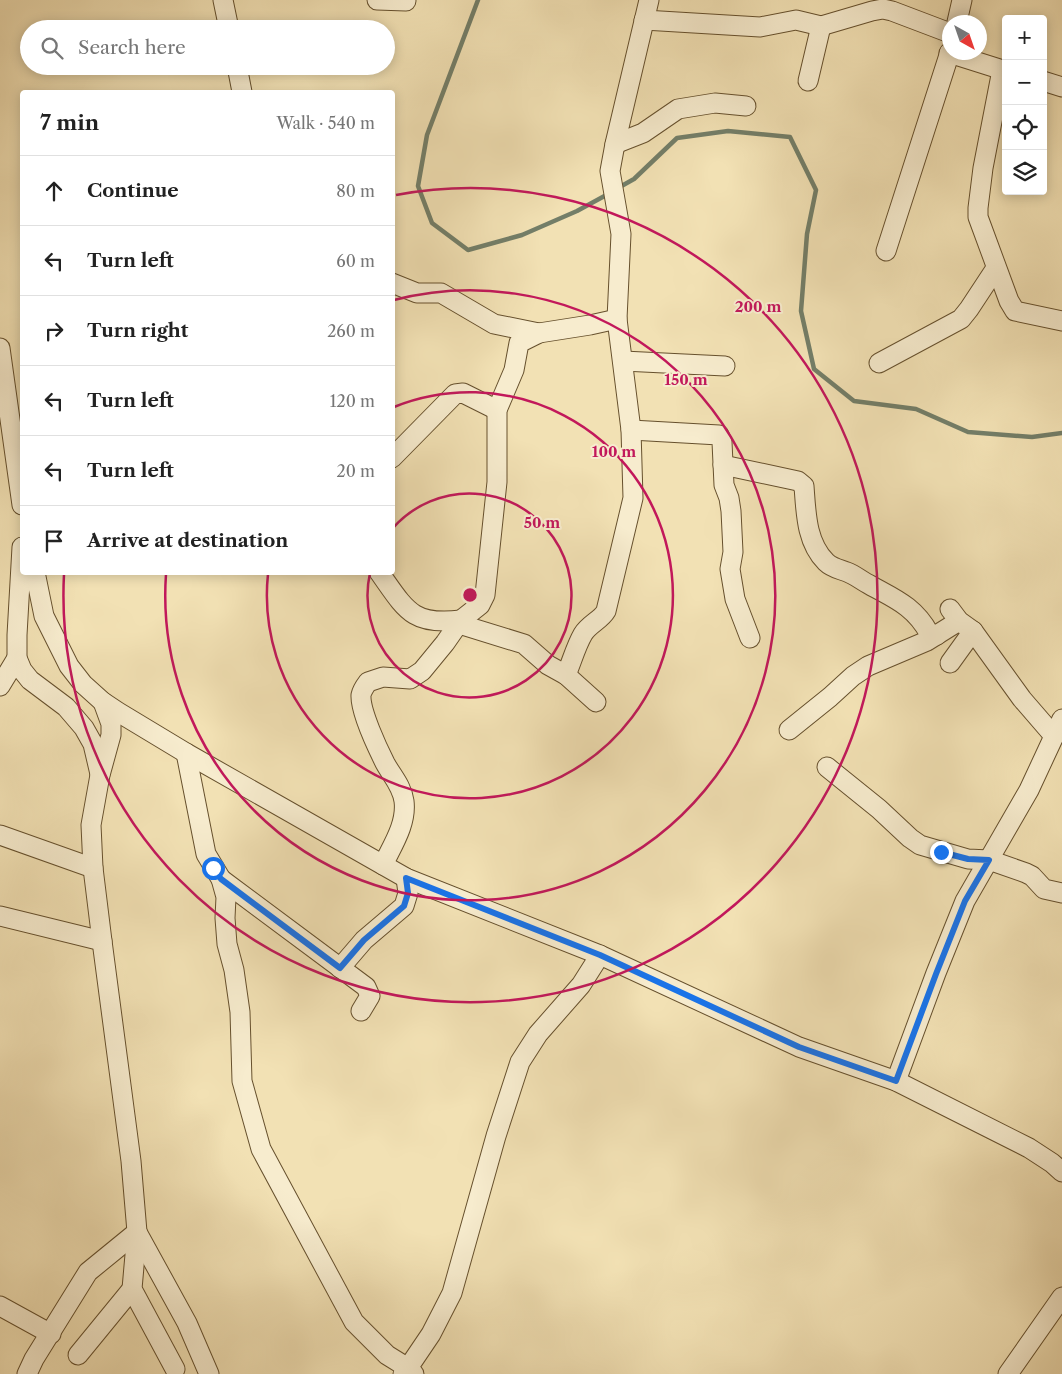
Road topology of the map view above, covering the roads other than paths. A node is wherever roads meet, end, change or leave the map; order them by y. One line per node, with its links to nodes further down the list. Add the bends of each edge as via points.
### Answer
1 (224, 0): 7 (street)
2 (376, 0): 5 (street)
3 (649, 0): 8 (street)
4 (962, 0): 6 (street)
5 (406, 1)
6 (959, 15)
7 (227, 20)
8 (644, 20): 9 (street, via 760,27 796,20); 21 (street)
9 (821, 26): 10 (street, via 883,9); 16 (street)
10 (942, 29)
11 (947, 60): 22 (street)
12 (972, 60): 13 (street)
13 (1002, 69)
14 (239, 75): 19 (street)
15 (1002, 79): 23 (street, via 978,208)
16 (808, 81)
17 (1047, 82): 18 (street)
18 (1062, 86)
19 (242, 90)
20 (746, 106): 21 (street, via 715,103 678,109 644,133)
21 (615, 144): 25 (street, via 610,170 621,234)
22 (886, 251)
23 (996, 268): 26 (street, via 1016,311); 30 (street, via 961,319)
24 (395, 284): 27 (street, via 417,294 441,293 494,324)
25 (617, 319): 27 (street); 29 (street)
26 (1062, 321)
27 (539, 333): 33 (street, via 520,344 514,370)
28 (0, 348): 32 (street)
29 (623, 361): 31 (street); 34 (street)
30 (879, 363)
31 (725, 366)
32 (14, 387): 37 (street)
33 (497, 410): 35 (street, via 463,393 455,394); 42 (street, via 497,482 487,585 480,605)
34 (631, 430): 36 (street, via 719,435); 48 (street, via 632,498 606,611 583,634)
35 (395, 455)
36 (723, 465): 44 (street, via 798,480 804,486 807,522 816,548 826,563 902,602 929,633); 45 (street, via 724,486 731,511 733,552 730,569 735,599)
37 (20, 476)
38 (20, 559): 43 (street)
39 (36, 575): 50 (street, via 44,616 70,666 83,684)
40 (381, 575): 42 (street, via 413,614 422,619)
41 (961, 620): 44 (street); 47 (street); 52 (street, via 1022,699)
42 (454, 622): 48 (street, via 524,644 548,665); 59 (street, via 445,643 422,671 410,679 383,677 368,682 361,695 363,712 385,763 400,785 404,802 400,831)
43 (8, 634): 46 (street)
44 (937, 635): 53 (street, via 868,666)
45 (750, 638)
46 (17, 658): 49 (street); 56 (street, via 30,680 66,708 84,728 93,744)
47 (950, 663)
48 (566, 675): 51 (street)
49 (0, 686)
50 (103, 702): 54 (street); 56 (street, via 111,724 111,735)
51 (596, 702)
52 (1058, 728): 58 (street, via 1029,790)
53 (789, 730)
54 (186, 753): 59 (street); 62 (street, via 206,854)
55 (827, 767): 58 (street, via 920,845 968,859)
56 (100, 775): 60 (street, via 91,825)
57 (0, 835): 60 (street)
58 (989, 860): 63 (street, via 1026,873 1044,889); 69 (street, via 965,901)
59 (383, 865): 61 (street)
60 (93, 868): 65 (street)
61 (406, 878): 66 (street); 67 (street, via 408,893 404,906 364,940)
62 (221, 879): 67 (street); 78 (street, via 226,896 227,944 240,1012 242,1081 261,1149 354,1322)
63 (1062, 893)
64 (0, 916): 65 (street)
65 (102, 941): 71 (street)
66 (600, 955): 69 (street, via 799,1047); 78 (street, via 581,985 538,1034 520,1062 452,1294)
67 (340, 968): 68 (street, via 369,991 370,996)
68 (361, 1011)
69 (896, 1081): 70 (street, via 1029,1148)
70 (1062, 1172)
71 (137, 1232): 72 (street); 75 (street, via 88,1272); 80 (street, via 187,1322)
72 (132, 1289): 76 (street); 77 (street)
73 (1062, 1297): 81 (street)
74 (0, 1306): 75 (street)
75 (51, 1334): 79 (street)
76 (78, 1355)
77 (175, 1369)
78 (408, 1372)
79 (27, 1374)
80 (209, 1374)
81 (1008, 1374)

